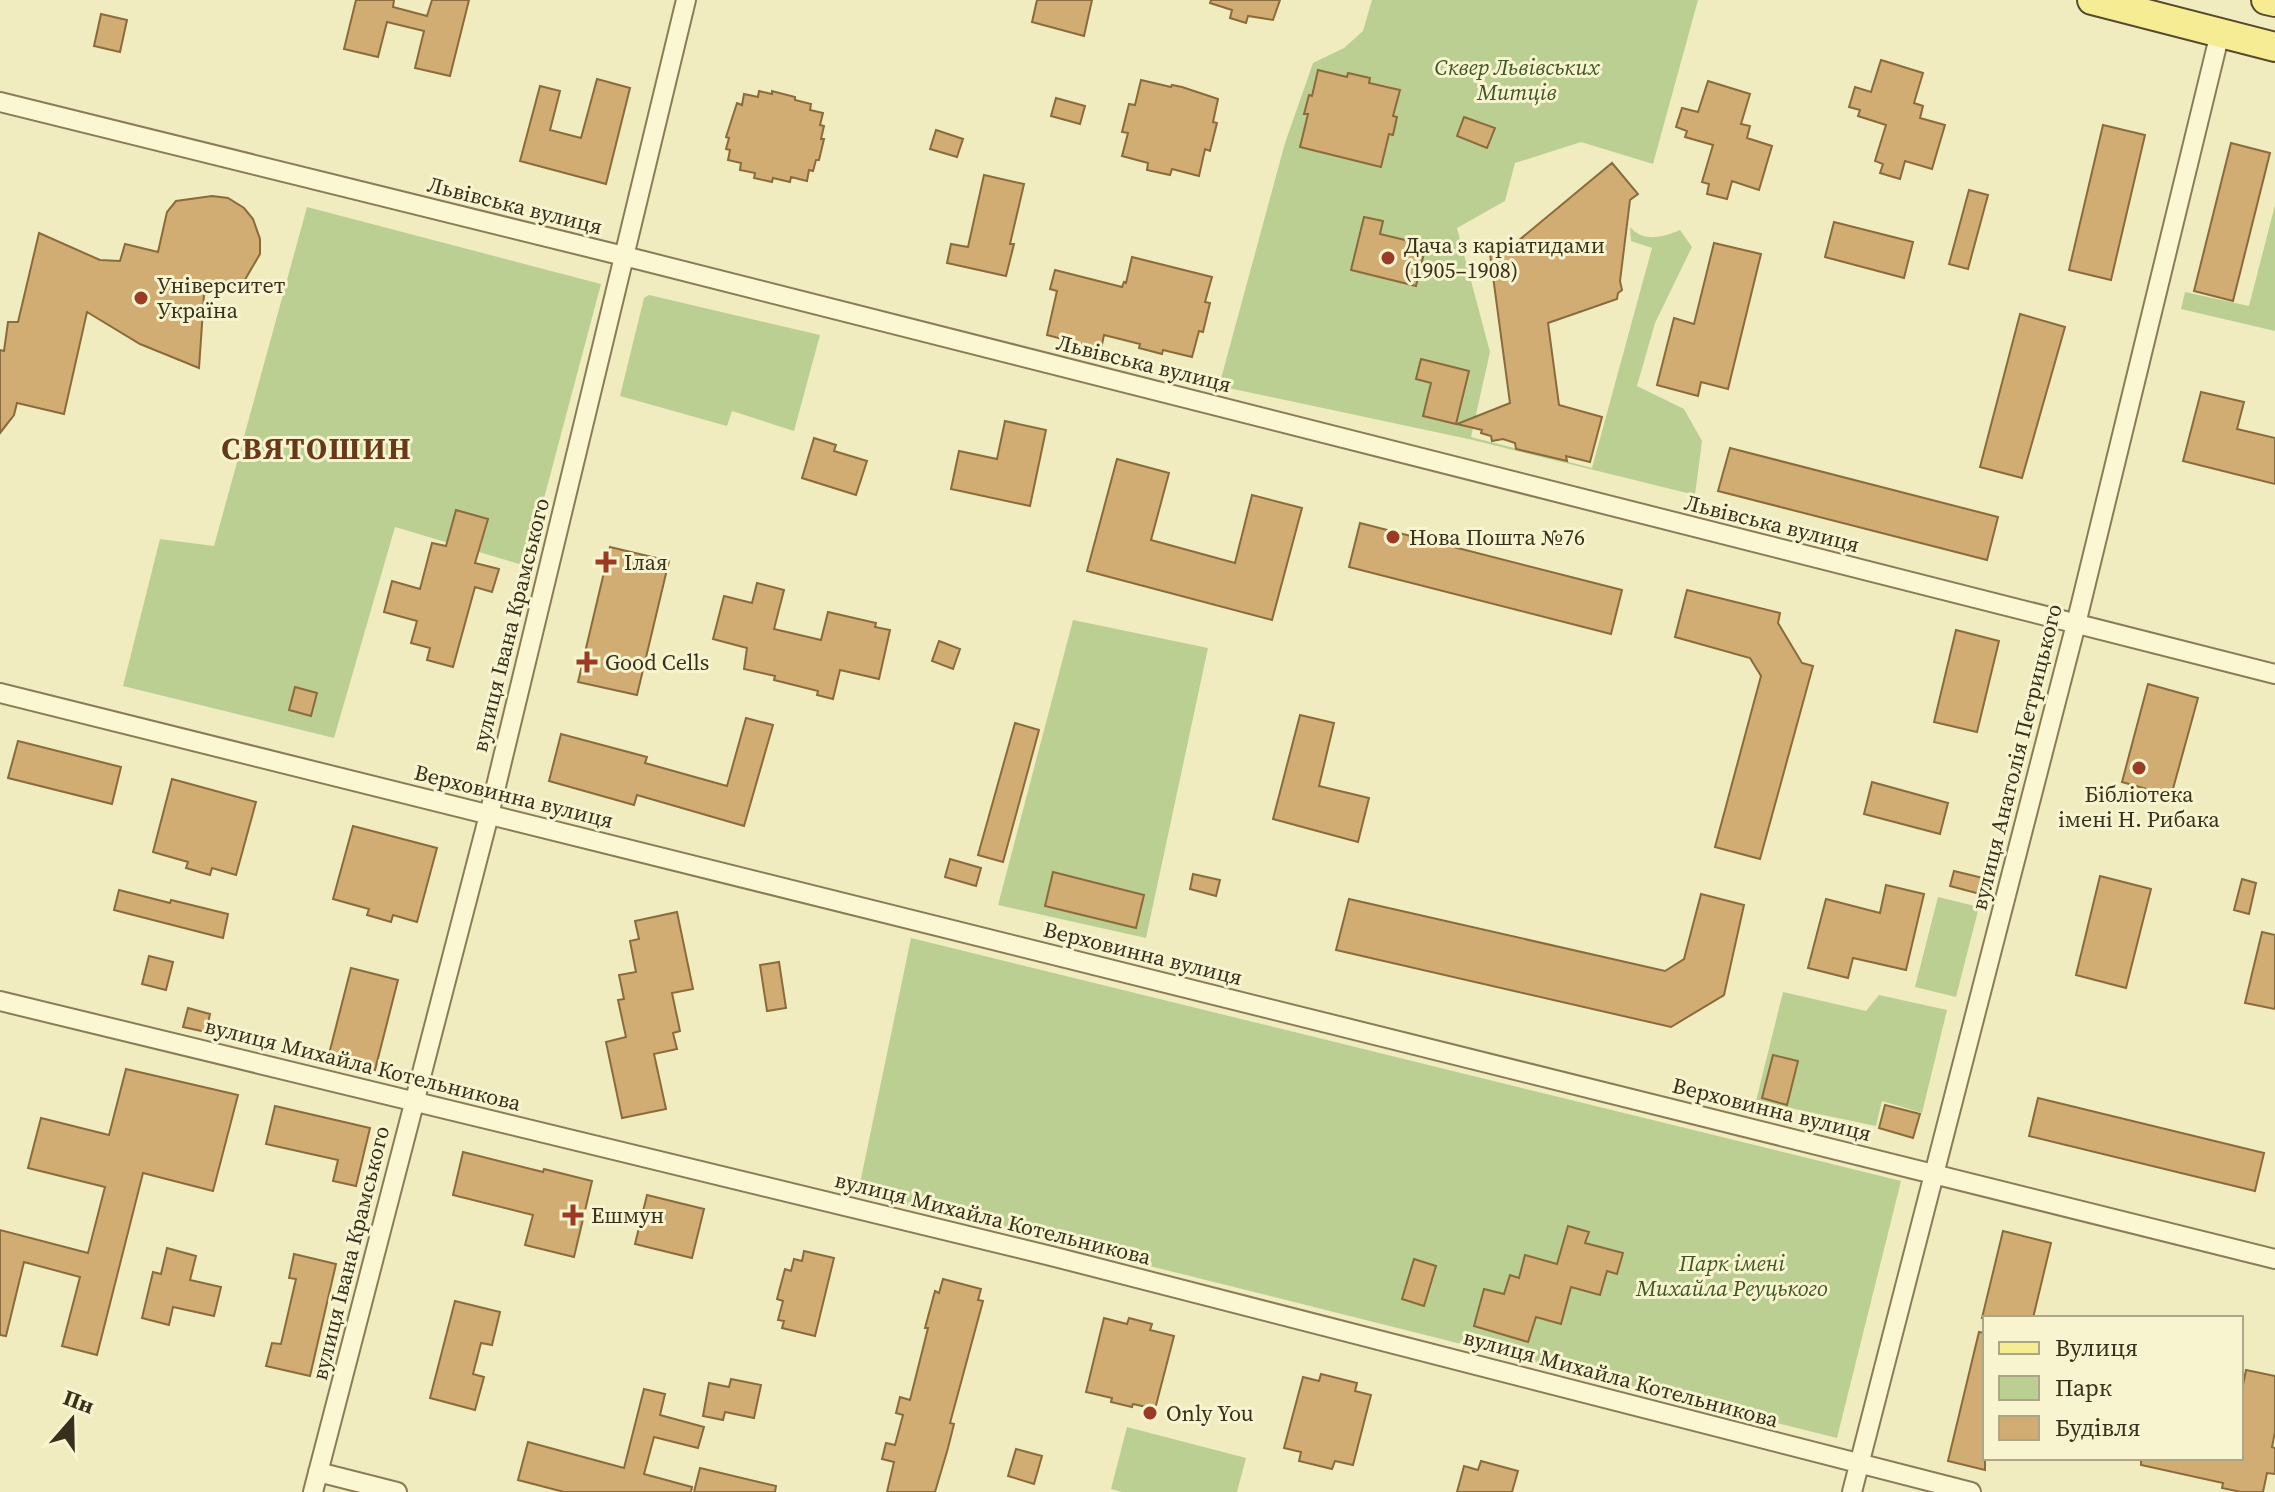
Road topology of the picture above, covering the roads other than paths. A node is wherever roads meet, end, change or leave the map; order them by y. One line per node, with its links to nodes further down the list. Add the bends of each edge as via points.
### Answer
1 (686, 0): 8 (street, вулиця Івана Крамського)
2 (2092, 0): 5 (main road)
3 (2266, 0): 4 (main road)
4 (2275, 2)
5 (2220, 33): 6 (main road); 9 (street, вулиця Анатолія Петрицького)
6 (2275, 47)
7 (0, 102): 8 (street, Львівська вулиця)
8 (624, 256): 9 (street, Львівська вулиця); 12 (street, вулиця Івана Крамського)
9 (2076, 624): 10 (street, Львівська вулиця); 15 (street, вулиця Анатолія Петрицького)
10 (2275, 674)
11 (0, 693): 12 (street, Верховинна вулиця)
12 (489, 815): 14 (street, вулиця Івана Крамського); 15 (street, Верховинна вулиця)
13 (0, 1001): 14 (street, вулиця Михайла Котельникова)
14 (414, 1100): 17 (street, вулиця Михайла Котельникова, via 1051,1256); 18 (street, вулиця Івана Крамського)
15 (1934, 1174): 16 (street, Верховинна вулиця); 17 (street, вулиця Анатолія Петрицького)
16 (2275, 1259)
17 (1859, 1464): 21 (street, вулиця Анатолія Петрицького); 22 (street, вулиця Михайла Котельникова)
18 (318, 1472): 19 (street, вулиця Івана Крамського); 20 (street)
19 (313, 1492)
20 (397, 1492)
21 (1852, 1492)
22 (1971, 1492)

